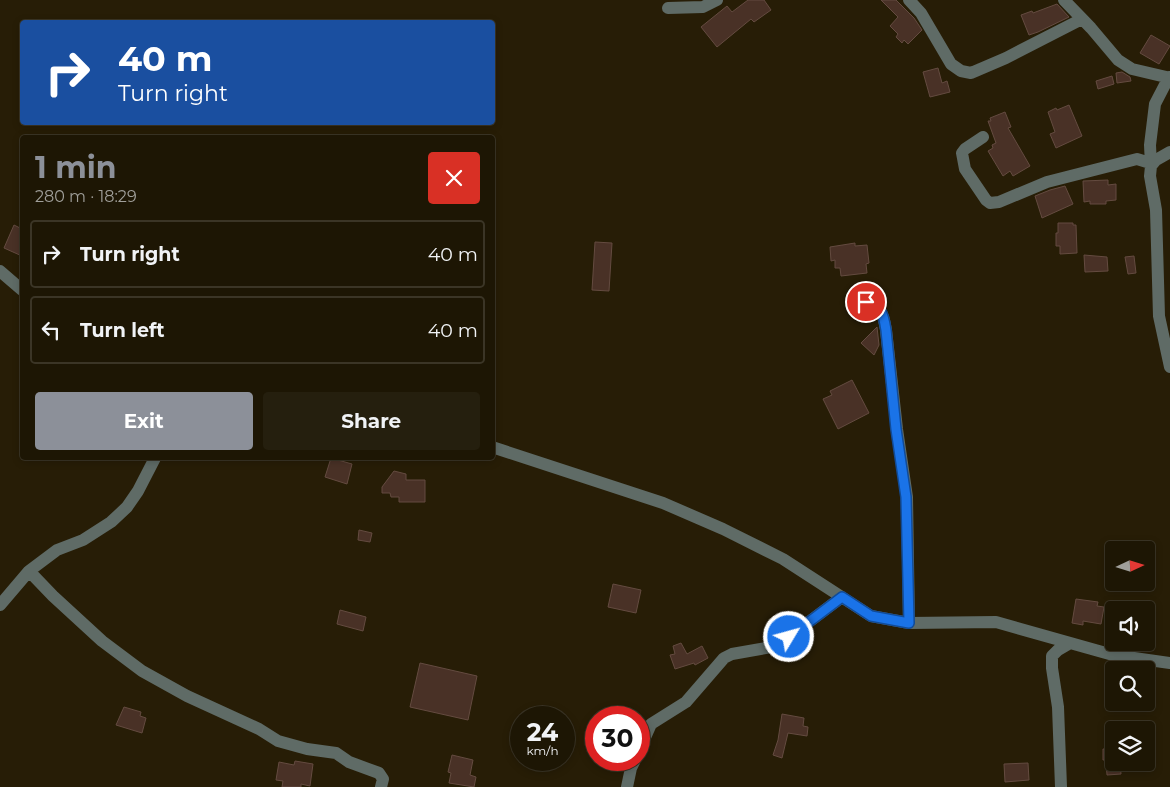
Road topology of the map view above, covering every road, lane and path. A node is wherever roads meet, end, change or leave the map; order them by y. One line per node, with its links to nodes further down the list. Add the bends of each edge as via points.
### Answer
1 (717, 0): 4 (street, via 703,7)
2 (909, 0): 5 (street, via 922,13 951,64 971,73)
3 (1070, 2): 5 (street)
4 (668, 8)
5 (1082, 19): 6 (street, via 1118,60 1132,70)
6 (1169, 78): 9 (street, via 1156,104)
7 (983, 137): 9 (street, via 962,153 965,169 990,203 1047,182 1137,159)
8 (1170, 152): 9 (street)
9 (1150, 165): 13 (street, via 1156,210 1159,316)
10 (0, 271): 11 (street)
11 (20, 288)
12 (866, 302): 19 (street, via 880,309 884,315 906,497)
13 (1170, 366)
14 (495, 448): 17 (street, via 662,503 722,528 783,559)
15 (154, 460): 16 (street, via 127,507 111,522 84,540 57,550)
16 (29, 571): 18 (street); 24 (street, via 102,641 142,670 187,696 259,728 278,740 336,753 349,762 379,773)
17 (842, 597): 19 (street, via 871,616); 22 (street, via 777,646 724,658 686,702)
18 (0, 604)
19 (909, 623): 20 (street, via 996,622)
20 (1070, 643): 21 (street, via 1113,655); 26 (street, via 1052,656)
21 (1170, 663)
22 (650, 728)
23 (630, 771): 25 (street)
24 (381, 787)
25 (627, 787)
26 (1061, 787)

